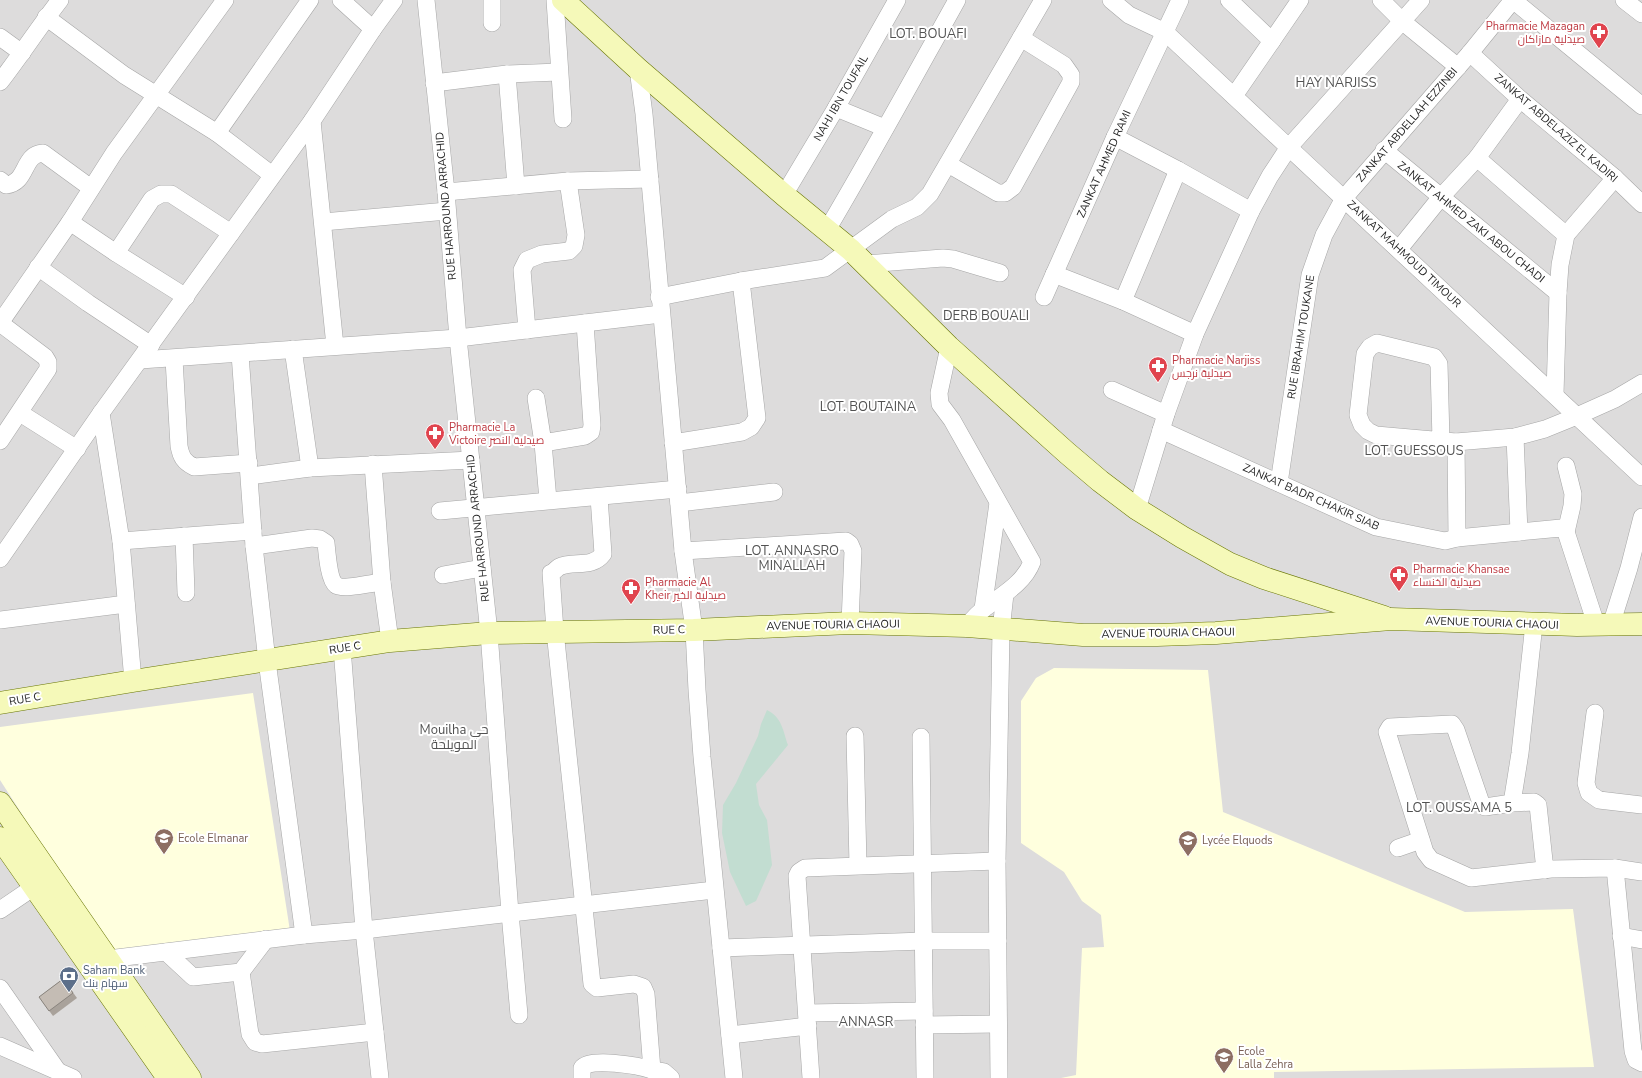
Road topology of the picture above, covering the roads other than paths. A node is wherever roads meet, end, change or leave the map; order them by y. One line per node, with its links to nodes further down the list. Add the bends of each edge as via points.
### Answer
1 (60, 0): 22 (street)
2 (225, 0): 38 (street)
3 (310, 0): 46 (street)
4 (341, 0): 25 (street)
5 (394, 0): 25 (street)
6 (426, 0): 37 (street, RUE HARROUND ARRACHID)
7 (492, 0): 24 (street)
8 (555, 0): 34 (street)
9 (563, 0): 33 (street)
10 (897, 0): 42 (street, NAHJ IBN TOUFAIL)
11 (957, 0): 45 (street)
12 (1043, 0): 28 (street)
13 (1111, 0): 26 (street, ZANKAT MAHMOUD TIMOUR, via 1129,15)
14 (1180, 0): 26 (street, ZANKAT AHMED RAMI)
15 (1229, 0): 29 (street)
16 (1300, 0): 29 (street)
17 (1381, 0): 23 (street)
18 (1421, 0): 23 (street)
19 (1513, 0): 31 (street, ZANKAT ABDELLAH EZZINBI); 41 (street)
20 (1624, 0): 21 (street)
21 (1642, 14)
22 (46, 17): 30 (street); 38 (street, via 124,76)
23 (1403, 22): 32 (street); 48 (street, via 1362,63)
24 (492, 23)
25 (373, 29): 44 (street)
26 (1165, 32): 39 (street, ZANKAT MAHMOUD TIMOUR); 47 (street, ZANKAT AHMED RAMI)
27 (0, 37): 30 (street)
28 (1021, 38): 51 (street); 51 (street, via 1064,65 1071,75 1071,82 1013,187 1005,193 998,194)
29 (1272, 41): 39 (street)
30 (22, 53): 36 (street)
31 (1470, 53): 32 (street, ZANKAT ABDELLAH EZZINBI); 40 (street, ZANKAT ABDELAZIZ EL KADIRI)
32 (1458, 67): 49 (street, ZANKAT ABDELLAH EZZINBI)
33 (638, 69): 55 (street); 61 (street)
34 (559, 72): 35 (street); 43 (street)
35 (507, 74): 37 (street); 58 (street)
36 (0, 82)
37 (434, 83): 60 (street, RUE HARROUND ARRACHID)
38 (157, 95): 46 (street); 59 (street)
39 (1234, 96): 48 (street, ZANKAT MAHMOUD TIMOUR)
40 (1520, 98): 50 (street); 54 (street, ZANKAT ABDELAZIZ EL KADIRI)
41 (1642, 106)
42 (836, 108): 45 (street); 61 (street, NAHJ IBN TOUFAIL)
43 (564, 119)
44 (312, 121): 53 (street); 68 (street)
45 (885, 128): 69 (street)
46 (217, 133): 53 (street)
47 (1115, 137): 52 (street); 77 (street, ZANKAT AHMED RAMI)
48 (1289, 147): 63 (street, ZANKAT MAHMOUD TIMOUR); 66 (street)
49 (1384, 150): 62 (street, ZANKAT AHMED ZAKI ABOU CHADI); 63 (street, ZANKAT ABDELLAH EZZINBI)
50 (1477, 158): 62 (street); 71 (street)
51 (948, 164): 74 (street, via 930,194 917,207 892,219)
52 (1178, 170): 66 (street); 83 (street)
53 (272, 175): 70 (street)
54 (1615, 178): 64 (street, ZANKAT ABDELAZIZ EL KADIRI); 71 (street)
55 (650, 179): 57 (street); 81 (street)
56 (0, 180): 59 (street, via 6,185 18,181 32,157 37,153 43,153)
57 (568, 181): 58 (street); 87 (street, via 576,235 574,246 568,252 542,254 527,260 522,270)
58 (516, 186): 60 (street)
59 (91, 188): 67 (street)
60 (446, 192): 65 (street, RUE HARROUND ARRACHID)
61 (784, 195): 69 (street)
62 (1441, 197): 72 (street); 79 (street, ZANKAT AHMED ZAKI ABOU CHADI)
63 (1344, 198): 72 (street, ZANKAT MAHMOUD TIMOUR); 117 (street, RUE IBRAHIM TOUKANE, via 1324,235 1310,275)
64 (1642, 204)
65 (447, 211): 68 (street); 89 (street, RUE HARROUND ARRACHID)
66 (1252, 211): 88 (street)
67 (70, 222): 73 (street); 75 (street)
68 (323, 222): 91 (street)
69 (827, 230): 74 (street)
70 (231, 233): 73 (street, via 171,194 161,194 152,199); 80 (street)
71 (1566, 235): 79 (street)
72 (1399, 249): 99 (street, ZANKAT MAHMOUD TIMOUR)
73 (116, 253): 80 (street)
74 (859, 257): 76 (street, via 953,259); 78 (street, via 826,268); 92 (street)
75 (38, 267): 85 (street); 90 (street)
76 (1000, 273)
77 (1054, 274): 82 (street, ZANKAT AHMED RAMI); 83 (street)
78 (741, 281): 81 (street); 109 (street, via 757,418 751,427 742,432)
79 (1558, 293): 99 (street)
80 (186, 297): 90 (street)
81 (659, 297): 84 (street)
82 (1044, 297)
83 (1124, 301): 88 (street)
84 (661, 314): 86 (street); 109 (street)
85 (2, 316): 101 (street, via 48,362 48,370)
86 (585, 323): 87 (street); 108 (street, via 591,432 585,436)
87 (527, 330): 89 (street)
88 (1194, 334): 104 (street)
89 (458, 338): 91 (street); 111 (street, RUE HARROUND ARRACHID)
90 (151, 345): 96 (street)
91 (334, 346): 93 (street)
92 (949, 347): 122 (street, via 939,393 940,404 952,420); 124 (street, via 1067,453)
93 (293, 350): 94 (street); 114 (street)
94 (240, 354): 95 (street); 115 (street)
95 (174, 359): 96 (street); 115 (street, via 181,456 187,464 194,467)
96 (140, 360): 102 (street)
97 (1642, 383): 103 (street, via 1615,399)
98 (1112, 390): 104 (street, ZANKAT BADR CHAKIR SIAB)
99 (1555, 394): 103 (street, ZANKAT MAHMOUD TIMOUR)
100 (536, 398): 108 (street)
101 (20, 413): 106 (street); 110 (street)
102 (101, 413): 110 (street); 132 (street)
103 (1577, 416): 105 (street, via 1545,429); 116 (street, ZANKAT MAHMOUD TIMOUR)
104 (1164, 422): 117 (street, ZANKAT BADR CHAKIR SIAB); 124 (street)
105 (1515, 437): 107 (street); 128 (street)
106 (0, 441)
107 (1448, 442): 107 (street, via 1376,435 1362,425 1358,415 1365,354 1370,347 1378,343 1434,357 1439,364); 130 (street)
108 (543, 443): 121 (street)
109 (674, 443): 119 (street)
110 (77, 449): 134 (street)
111 (471, 460): 112 (street); 123 (street, RUE HARROUND ARRACHID)
112 (373, 464): 114 (street); 137 (street)
113 (1566, 466): 127 (street, via 1573,494 1572,506)
114 (310, 468): 115 (street)
115 (249, 470): 131 (street)
116 (1642, 477)
117 (1279, 483): 130 (street, ZANKAT BADR CHAKIR SIAB, via 1376,527 1445,541)
118 (774, 492): 119 (street)
119 (679, 496): 120 (street); 133 (street)
120 (599, 497): 121 (street); 151 (street, via 603,554 599,560 591,563 558,567 551,573)
121 (548, 500): 123 (street)
122 (998, 502): 139 (street, via 1032,562 1029,571); 141 (street)
123 (476, 508): 125 (street); 135 (street, RUE HARROUND ARRACHID)
124 (1137, 509): 142 (street, via 1182,538 1230,564 1264,578)
125 (440, 511)
126 (1642, 517): 147 (street, via 1629,568)
127 (1563, 530): 128 (street, ZANKAT BADR CHAKIR SIAB); 147 (street)
128 (1519, 532): 130 (street, ZANKAT BADR CHAKIR SIAB)
129 (184, 536): 131 (street); 132 (street); 138 (street)
130 (1457, 538)
131 (254, 539): 137 (street, via 320,539 326,543 331,579 336,585 342,587); 155 (street)
132 (120, 541): 140 (street)
133 (683, 551): 144 (street, via 846,541 852,551); 149 (street)
134 (0, 559)
135 (482, 568): 136 (street); 152 (street, RUE HARROUND ARRACHID)
136 (443, 575)
137 (382, 582): 153 (street)
138 (186, 593)
139 (1005, 594): 141 (street); 150 (street)
140 (126, 604): 143 (street); 156 (street)
141 (983, 609): 148 (street)
142 (1391, 619): 145 (street, AVENUE TOURIA CHAOUI); 150 (street, AVENUE TOURIA CHAOUI, via 1223,633 1157,635 1083,635)
143 (0, 620)
144 (850, 623): 148 (street, AVENUE TOURIA CHAOUI); 149 (street, AVENUE TOURIA CHAOUI)
145 (1534, 624): 147 (street, AVENUE TOURIA CHAOUI); 162 (street)
146 (1642, 624): 147 (street, AVENUE TOURIA CHAOUI)
147 (1603, 625)
148 (967, 626): 150 (street, AVENUE TOURIA CHAOUI)
149 (694, 630): 151 (street, RUE C); 174 (street)
150 (1001, 630): 167 (street)
151 (554, 631): 152 (street, RUE C); 175 (street)
152 (489, 633): 153 (street, RUE C); 177 (street, RUE HARROUND ARRACHID)
153 (390, 641): 154 (street, RUE C)
154 (342, 648): 155 (street, RUE C); 178 (street)
155 (267, 661): 156 (street, RUE C); 179 (street)
156 (133, 681): 157 (street, RUE C)
157 (0, 703)
158 (1595, 713): 163 (street, via 1586,783 1588,793 1599,800)
159 (855, 736): 169 (street)
160 (921, 737): 168 (street)
161 (0, 803): 188 (street)
162 (1512, 803): 165 (street, via 1485,807 1481,803 1452,724 1390,727 1387,732); 171 (street, via 1534,802 1538,805)
163 (1642, 805)
164 (0, 838): 173 (street)
165 (1421, 840): 166 (street); 171 (street, via 1430,860 1471,878)
166 (1398, 848)
167 (997, 861): 168 (street); 184 (street)
168 (923, 863): 169 (street); 183 (street)
169 (858, 865): 185 (street, via 806,868 799,872 797,876)
170 (1614, 868): 171 (street); 172 (street); 180 (street)
171 (1545, 870)
172 (1642, 872)
173 (34, 887): 176 (street); 188 (street)
174 (714, 890): 175 (street); 186 (street)
175 (583, 906): 177 (street); 200 (street, via 592,984 597,988 634,984 640,985 646,991)
176 (0, 910)
177 (510, 913): 178 (street); 191 (street, RUE HARROUND ARRACHID)
178 (364, 930): 179 (street); 195 (street)
179 (304, 935): 181 (street)
180 (1621, 936): 182 (street); 198 (street, via 1633,1051 1636,1060)
181 (266, 939): 187 (street); 189 (street)
182 (1642, 940)
183 (924, 941): 184 (street); 185 (street); 192 (street)
184 (998, 941): 194 (street)
185 (802, 944): 186 (street); 193 (street)
186 (721, 948): 196 (street)
187 (166, 952): 188 (street); 189 (street, via 193,976)
188 (99, 962): 202 (street); 203 (street)
189 (241, 972): 195 (street, via 250,1034 255,1042 262,1044)
190 (0, 988): 199 (street)
191 (519, 1015)
192 (924, 1018): 193 (street); 194 (street); 209 (street)
193 (807, 1020): 196 (street); 208 (street)
194 (998, 1024): 210 (street)
195 (375, 1032): 204 (street)
196 (730, 1035): 207 (street)
197 (0, 1047): 199 (street)
198 (1642, 1063)
199 (57, 1070): 201 (street)
200 (652, 1070): 205 (street, via 627,1064 587,1064 582,1068); 206 (street, via 664,1072)
201 (73, 1078)
202 (168, 1078)
203 (190, 1078)
204 (380, 1078)
205 (582, 1078)
206 (671, 1078)
207 (734, 1078)
208 (811, 1078)
209 (926, 1078)
210 (999, 1078)

